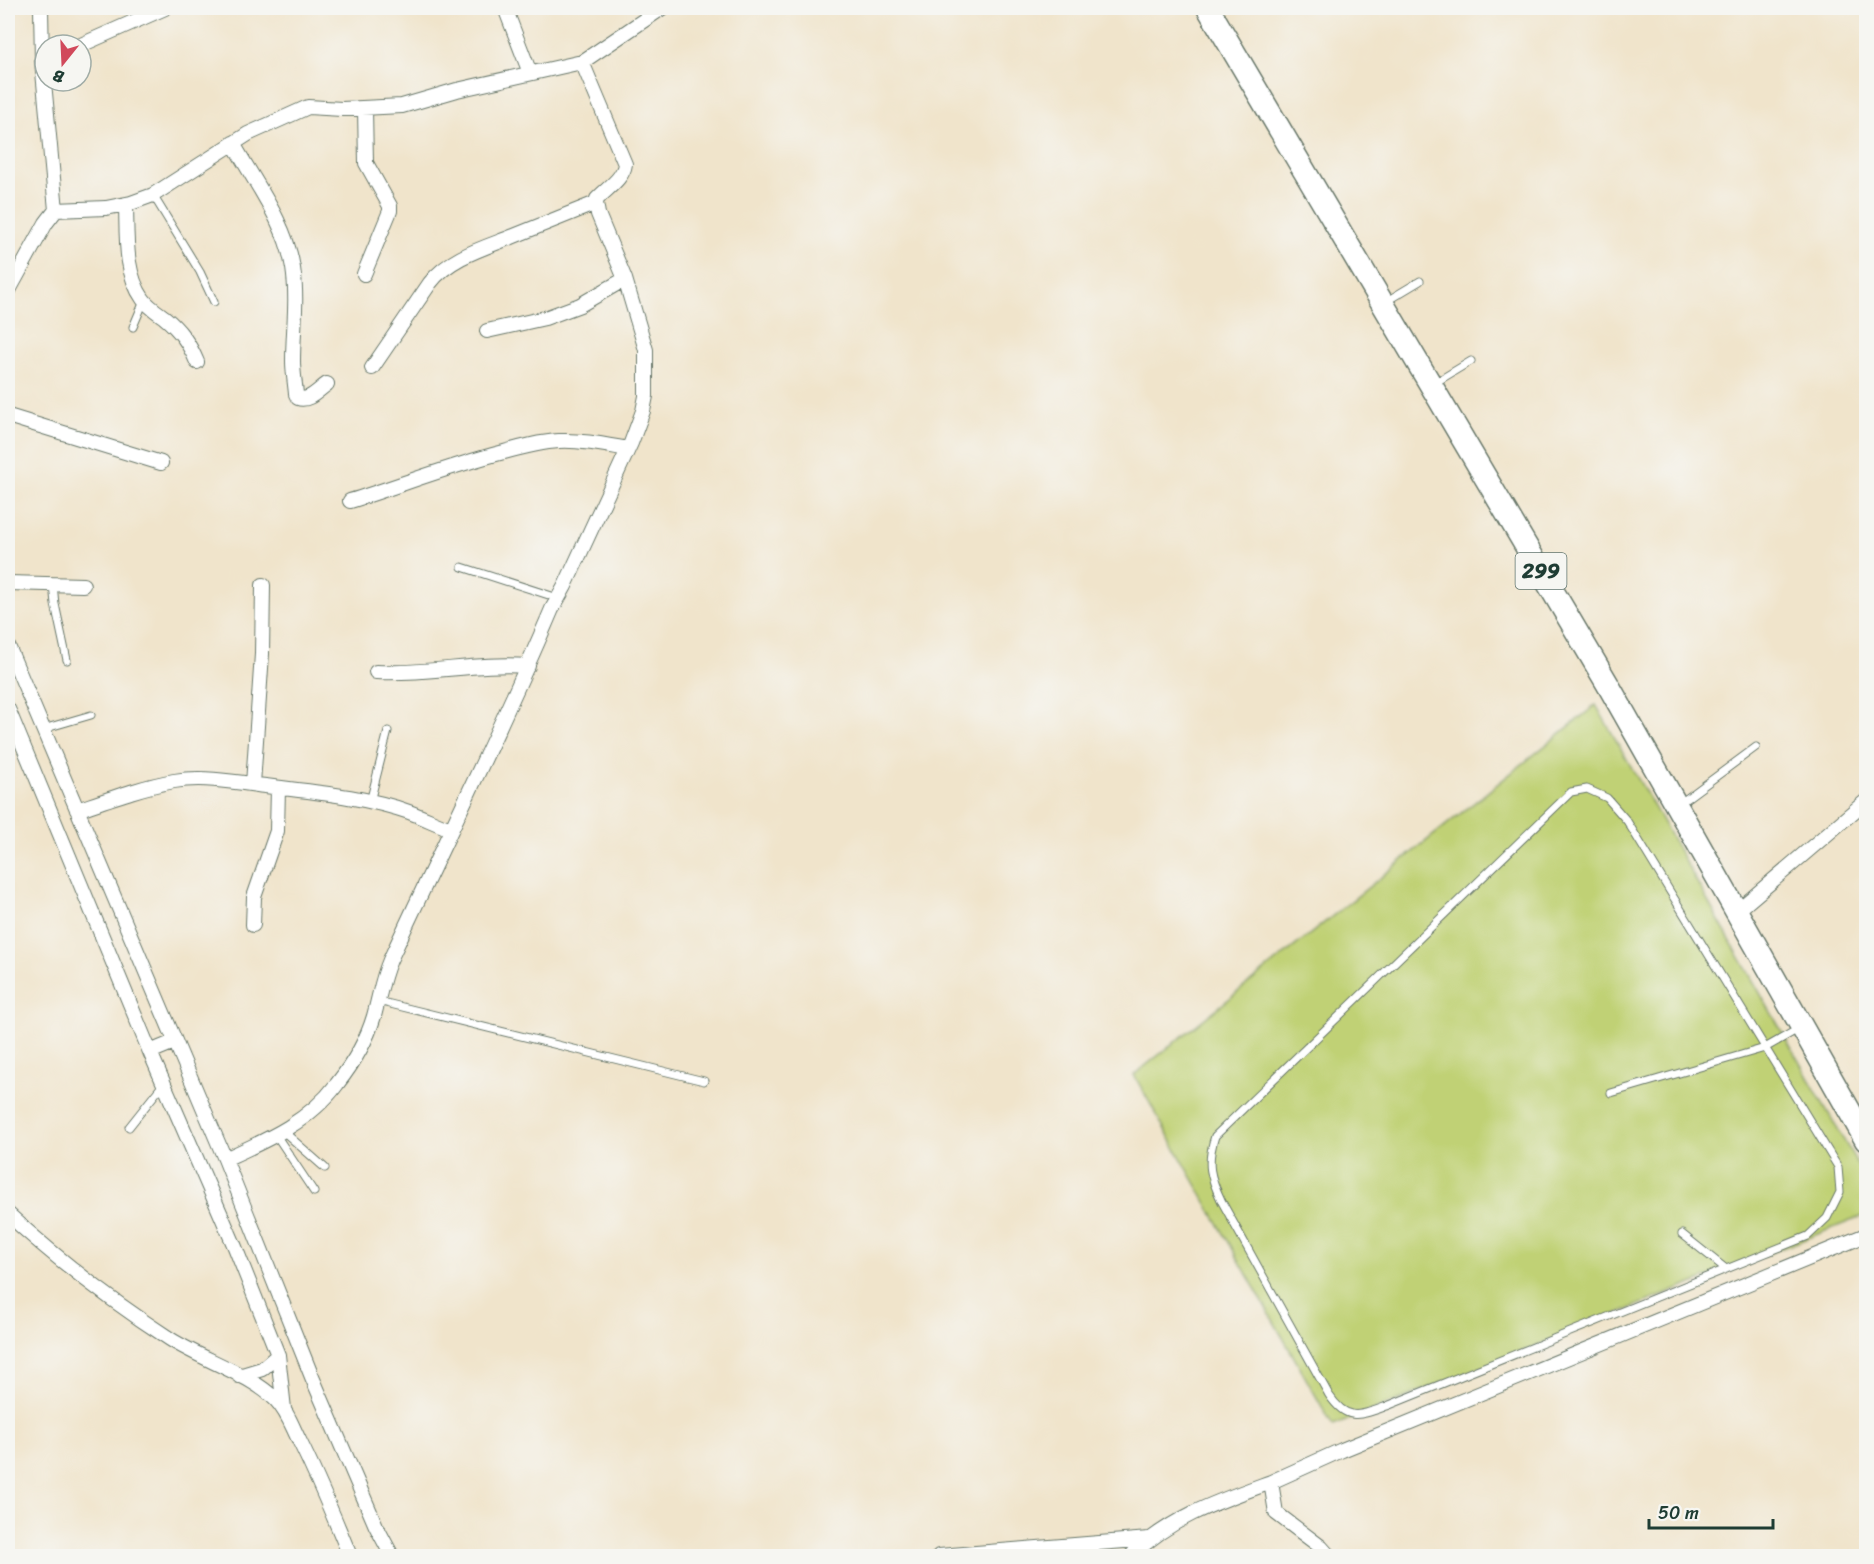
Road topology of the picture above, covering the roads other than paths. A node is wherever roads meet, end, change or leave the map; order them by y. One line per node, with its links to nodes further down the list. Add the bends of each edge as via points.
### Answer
1 (41, 8): 6 (street)
2 (505, 8): 9 (street)
3 (661, 8): 8 (street)
4 (1208, 8): 23 (main road, 299)
5 (158, 9): 7 (street)
6 (42, 33)
7 (93, 39)
8 (582, 62): 9 (street); 14 (street, via 625,164 624,171)
9 (530, 73): 11 (street, via 402,106)
10 (47, 93): 16 (street)
11 (365, 108): 12 (street, via 308,107); 17 (street, via 366,163 390,211)
12 (233, 143): 13 (street); 29 (street, via 289,249 296,299 296,394 307,399)
13 (153, 195): 15 (street); 22 (lane)
14 (596, 203): 18 (street); 28 (street, via 448,265 430,283)
15 (126, 204): 16 (street); 21 (street, via 131,274)
16 (56, 210): 20 (street)
17 (364, 274)
18 (625, 279): 25 (street, via 580,305 545,318); 32 (street, via 646,350 646,396)
19 (1420, 281): 23 (lane)
20 (8, 292)
21 (144, 301): 24 (lane); 27 (street, via 183,336)
22 (214, 302)
23 (1383, 304): 30 (main road, 299)
24 (133, 327)
25 (487, 331)
26 (1471, 361): 30 (lane)
27 (197, 362)
28 (372, 368)
29 (327, 384)
30 (1431, 385): 54 (main road, 299)
31 (8, 416): 33 (street)
32 (628, 449): 34 (street, via 590,442 536,444 479,458); 40 (street)
33 (161, 463)
34 (350, 501)
35 (462, 567): 40 (lane)
36 (8, 583): 37 (street)
37 (53, 584): 38 (street); 42 (lane)
38 (83, 585)
39 (263, 585): 50 (street)
40 (558, 598): 43 (street)
41 (8, 645): 48 (street)
42 (67, 660)
43 (528, 666): 44 (street); 56 (street)
44 (376, 672)
45 (8, 709): 48 (street)
46 (91, 715): 48 (lane)
47 (388, 731): 53 (lane)
48 (31, 733): 55 (street); 61 (street)
49 (1756, 747): 54 (lane)
50 (253, 784): 51 (street); 55 (street, via 174,781)
51 (278, 788): 53 (street); 58 (street, via 277,831 254,897)
52 (1866, 801): 57 (street)
53 (370, 802): 56 (street)
54 (1677, 806): 57 (main road, 299)
55 (77, 810): 61 (street)
56 (451, 829): 59 (street, via 388,965)
57 (1737, 911): 60 (main road, 299)
58 (253, 925)
59 (378, 1001): 63 (lane); 67 (street, via 354,1061 337,1085 318,1106)
60 (1802, 1027): 62 (lane); 68 (main road, 299)
61 (163, 1047): 64 (street); 69 (street)
62 (1765, 1048): 65 (lane); 75 (lane, via 1838,1167 1840,1192 1827,1218 1808,1236); 75 (lane, via 1616,806 1587,789 1571,792 1215,1136 1210,1156 1212,1180 1222,1202 1329,1395 1347,1414 1365,1414 1387,1407)
63 (704, 1081)
64 (164, 1083): 66 (lane); 76 (street)
65 (1611, 1093)
66 (129, 1127)
67 (279, 1133): 69 (street); 70 (lane); 71 (lane)
68 (1866, 1140)
69 (225, 1159): 82 (street, via 312,1377)
70 (325, 1168)
71 (314, 1192)
72 (8, 1215): 77 (street, via 68,1267 170,1339)
73 (1682, 1234): 75 (lane)
74 (1866, 1235): 79 (street)
75 (1726, 1269)
76 (278, 1355): 77 (street, via 262,1369); 78 (street)
77 (239, 1376): 78 (street, via 276,1399)
78 (284, 1409): 81 (street)
79 (1271, 1482): 80 (street, via 1189,1514); 85 (street, via 1276,1513)
80 (1149, 1539): 83 (street); 84 (street)
81 (350, 1557)
82 (392, 1557)
83 (939, 1557)
84 (1131, 1557)
85 (1329, 1557)

